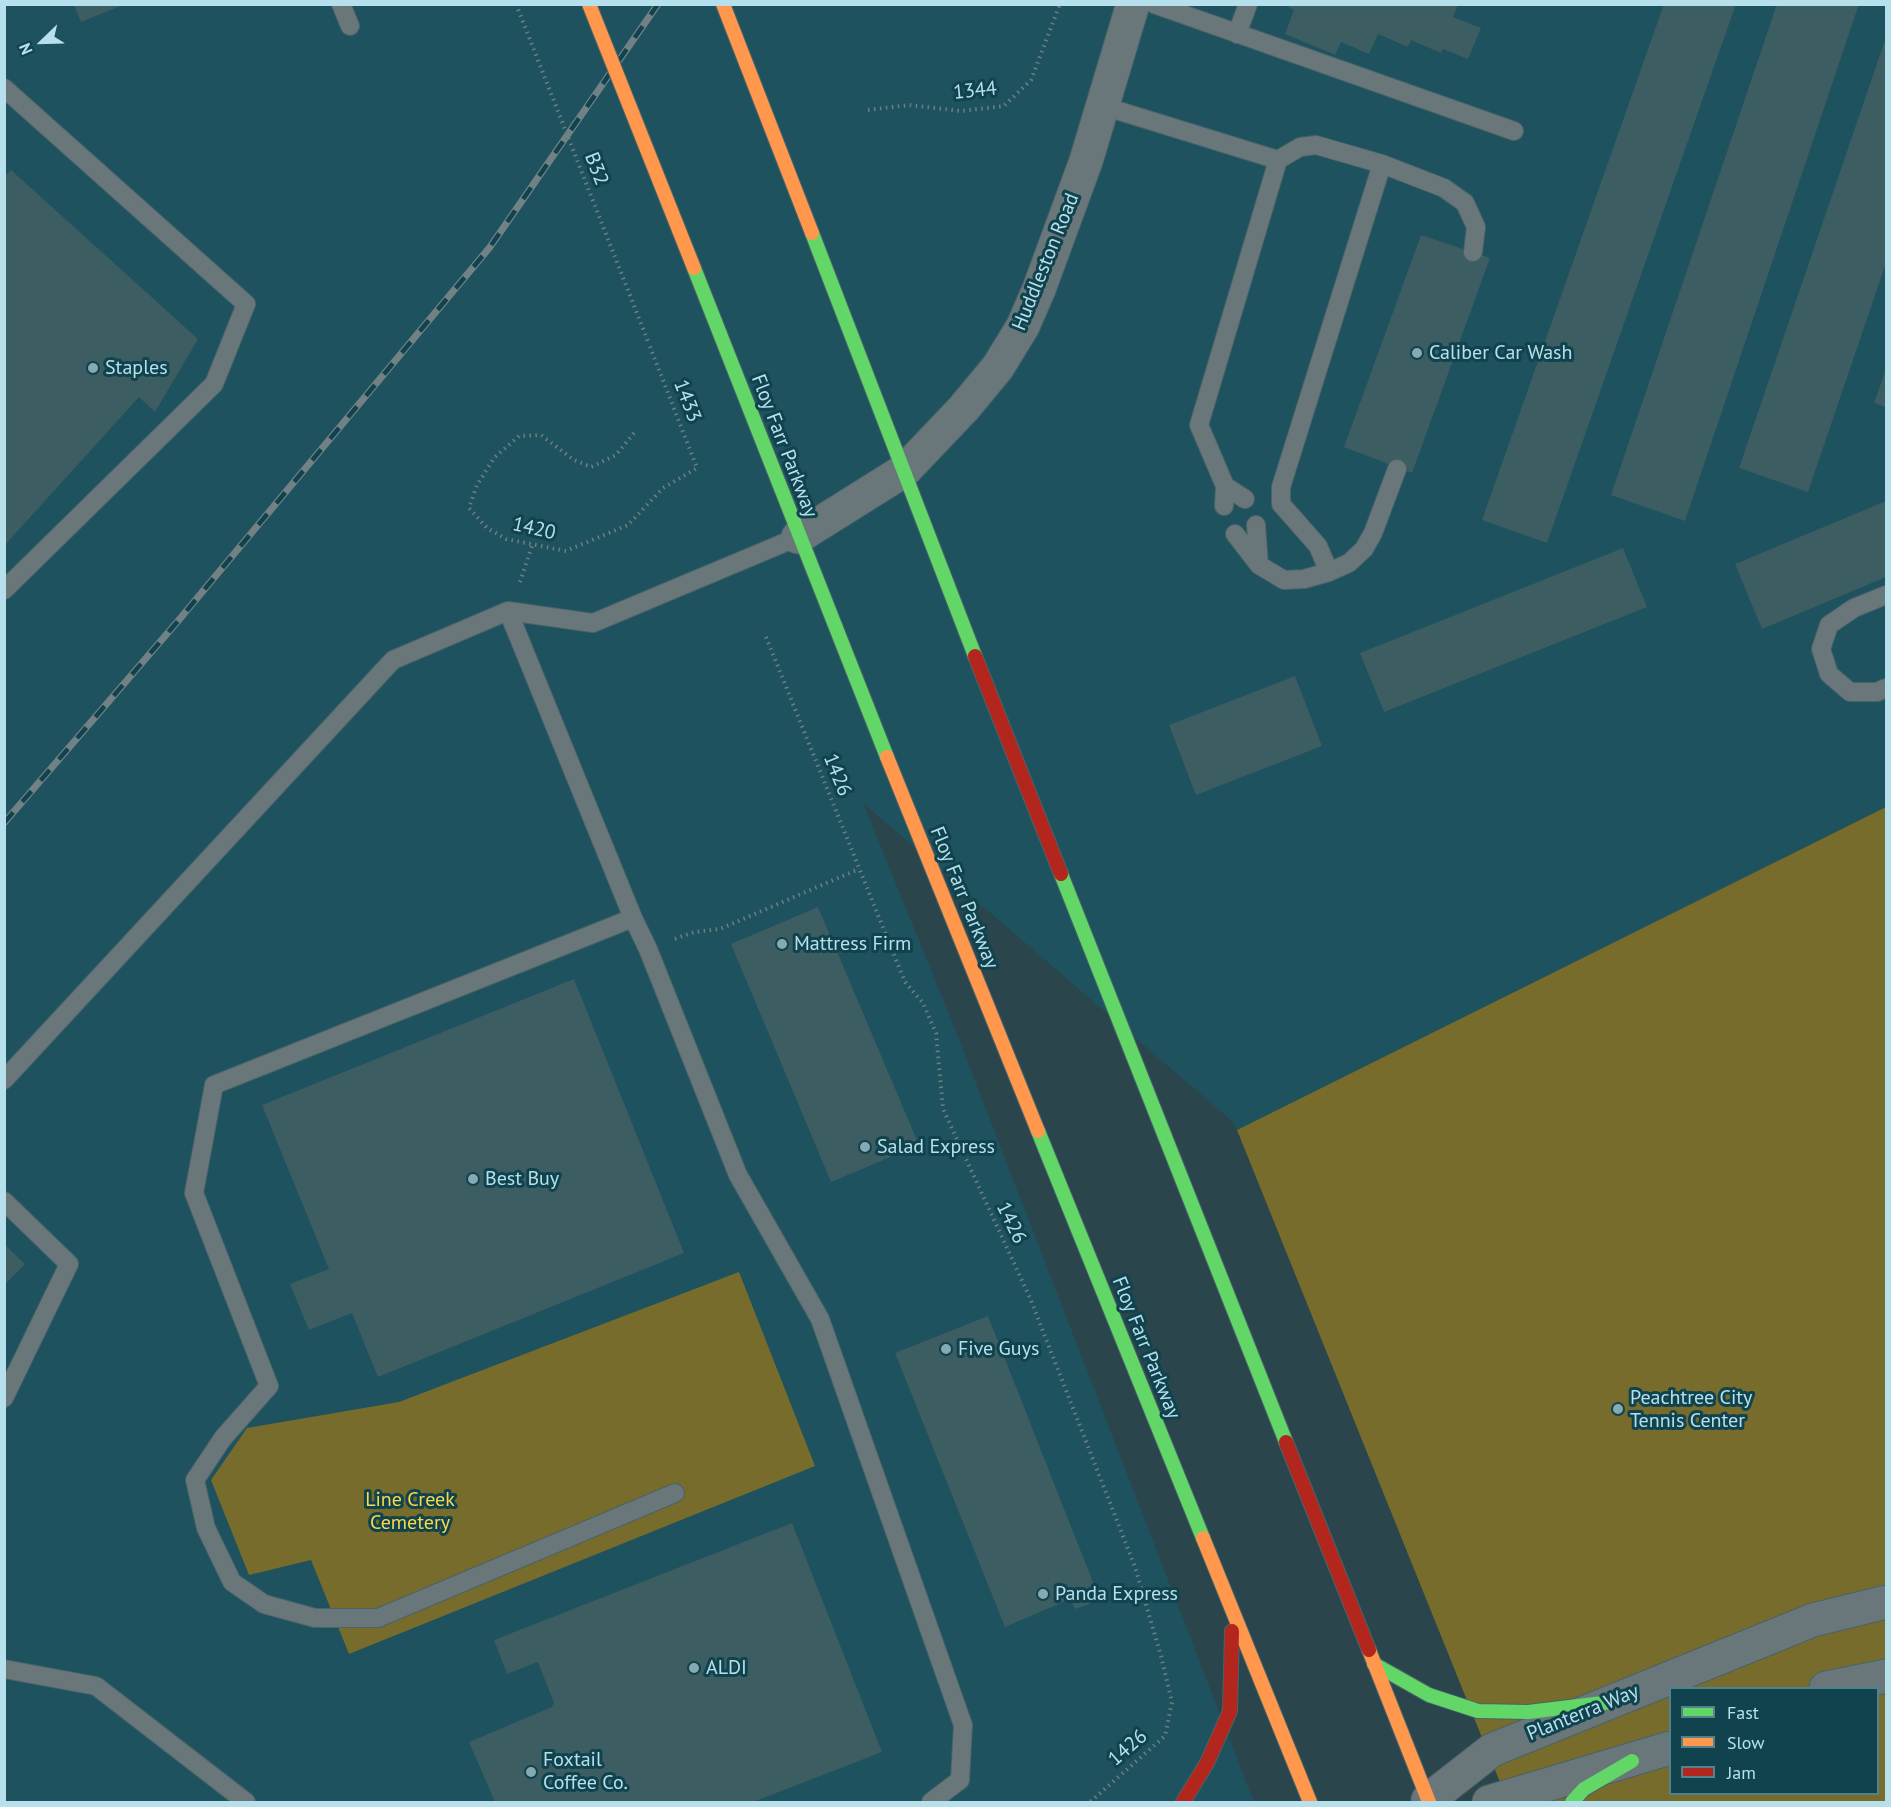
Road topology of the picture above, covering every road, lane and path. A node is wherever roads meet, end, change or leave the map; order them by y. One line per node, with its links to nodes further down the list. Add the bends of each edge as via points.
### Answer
1 (341, 4): 9 (lane)
2 (516, 4): 18 (path, B32, bridge)
3 (589, 4): 28 (main road, Floy Farr Parkway, bridge)
4 (723, 4): 22 (main road)
5 (1060, 4): 13 (path, 1344, via 1031,80 1004,106 961,111 909,105)
6 (1133, 4): 12 (street, Huddleston Road)
7 (1154, 4): 10 (lane)
8 (1248, 4): 10 (lane)
9 (350, 26)
10 (1237, 34): 14 (lane)
11 (7, 94): 32 (lane, via 246,303 214,384)
12 (1103, 106): 15 (lane); 22 (street, Huddleston Road, via 1023,326 998,367)
13 (868, 110)
14 (1514, 131)
15 (1278, 160): 16 (lane, via 1300,147 1316,145); 23 (lane, via 1199,425)
16 (1382, 164): 17 (lane, via 1444,188 1465,203 1476,227); 31 (lane, via 1281,487 1281,504 1318,546)
17 (1473, 252)
18 (649, 344): 20 (path, 1433)
19 (634, 433): 29 (path, 1420, via 616,455 591,467 574,460 541,435 519,436 494,458 477,485 469,508 487,528 506,539)
20 (697, 468): 29 (path, 1420, via 663,488 628,525 566,551)
21 (1397, 468): 31 (lane, via 1364,549 1349,563)
22 (905, 470): 28 (street, Huddleston Road); 46 (main road, via 946,584)
23 (1225, 486): 24 (lane); 25 (lane)
24 (1245, 499)
25 (1224, 506)
26 (1256, 525): 30 (lane)
27 (1235, 534): 30 (lane)
28 (798, 537): 34 (lane, via 593,623); 45 (main road, Floy Farr Parkway)
29 (532, 546): 34 (path)
30 (1259, 565): 31 (lane, via 1284,580)
31 (1329, 572)
32 (4, 590)
33 (1887, 595): 36 (lane, via 1854,608 1828,625 1821,649 1829,674 1850,692)
34 (508, 611): 38 (lane); 40 (lane, via 393,660)
35 (766, 637): 37 (path, 1426)
36 (1887, 688)
37 (858, 868): 39 (path, via 720,929 694,932); 56 (path, 1426, via 905,982 922,1003 936,1033 943,1109 1030,1298 1135,1567 1161,1656 1172,1702 1165,1736)
38 (633, 918): 39 (lane); 43 (lane, via 214,1084 194,1193 268,1386 223,1438 195,1480 206,1528 232,1582 264,1604 315,1618 378,1618)
39 (648, 949): 55 (lane, via 738,1175 820,1319 963,1725 960,1780)
40 (4, 1080)
41 (4, 1201): 42 (lane, via 69,1264)
42 (4, 1398)
43 (675, 1493)
44 (1887, 1602): 50 (street, Planterra Way, via 1813,1620)
45 (1231, 1611): 57 (main road, via 1230,1711 1207,1763); 58 (main road, Floy Farr Parkway)
46 (1374, 1664): 50 (main road, via 1430,1695 1478,1711 1528,1713); 53 (main road)
47 (4, 1668): 54 (lane, via 96,1686)
48 (1887, 1676): 49 (street)
49 (1835, 1687)
50 (1611, 1702): 53 (street, Planterra Way, via 1492,1750)
51 (1669, 1750): 52 (street)
52 (1632, 1761): 59 (street); 60 (main road, via 1584,1789)
53 (1434, 1802)
54 (246, 1803)
55 (931, 1803)
56 (1090, 1803)
57 (1183, 1803)
58 (1310, 1803)
59 (1489, 1803)
60 (1572, 1803)

